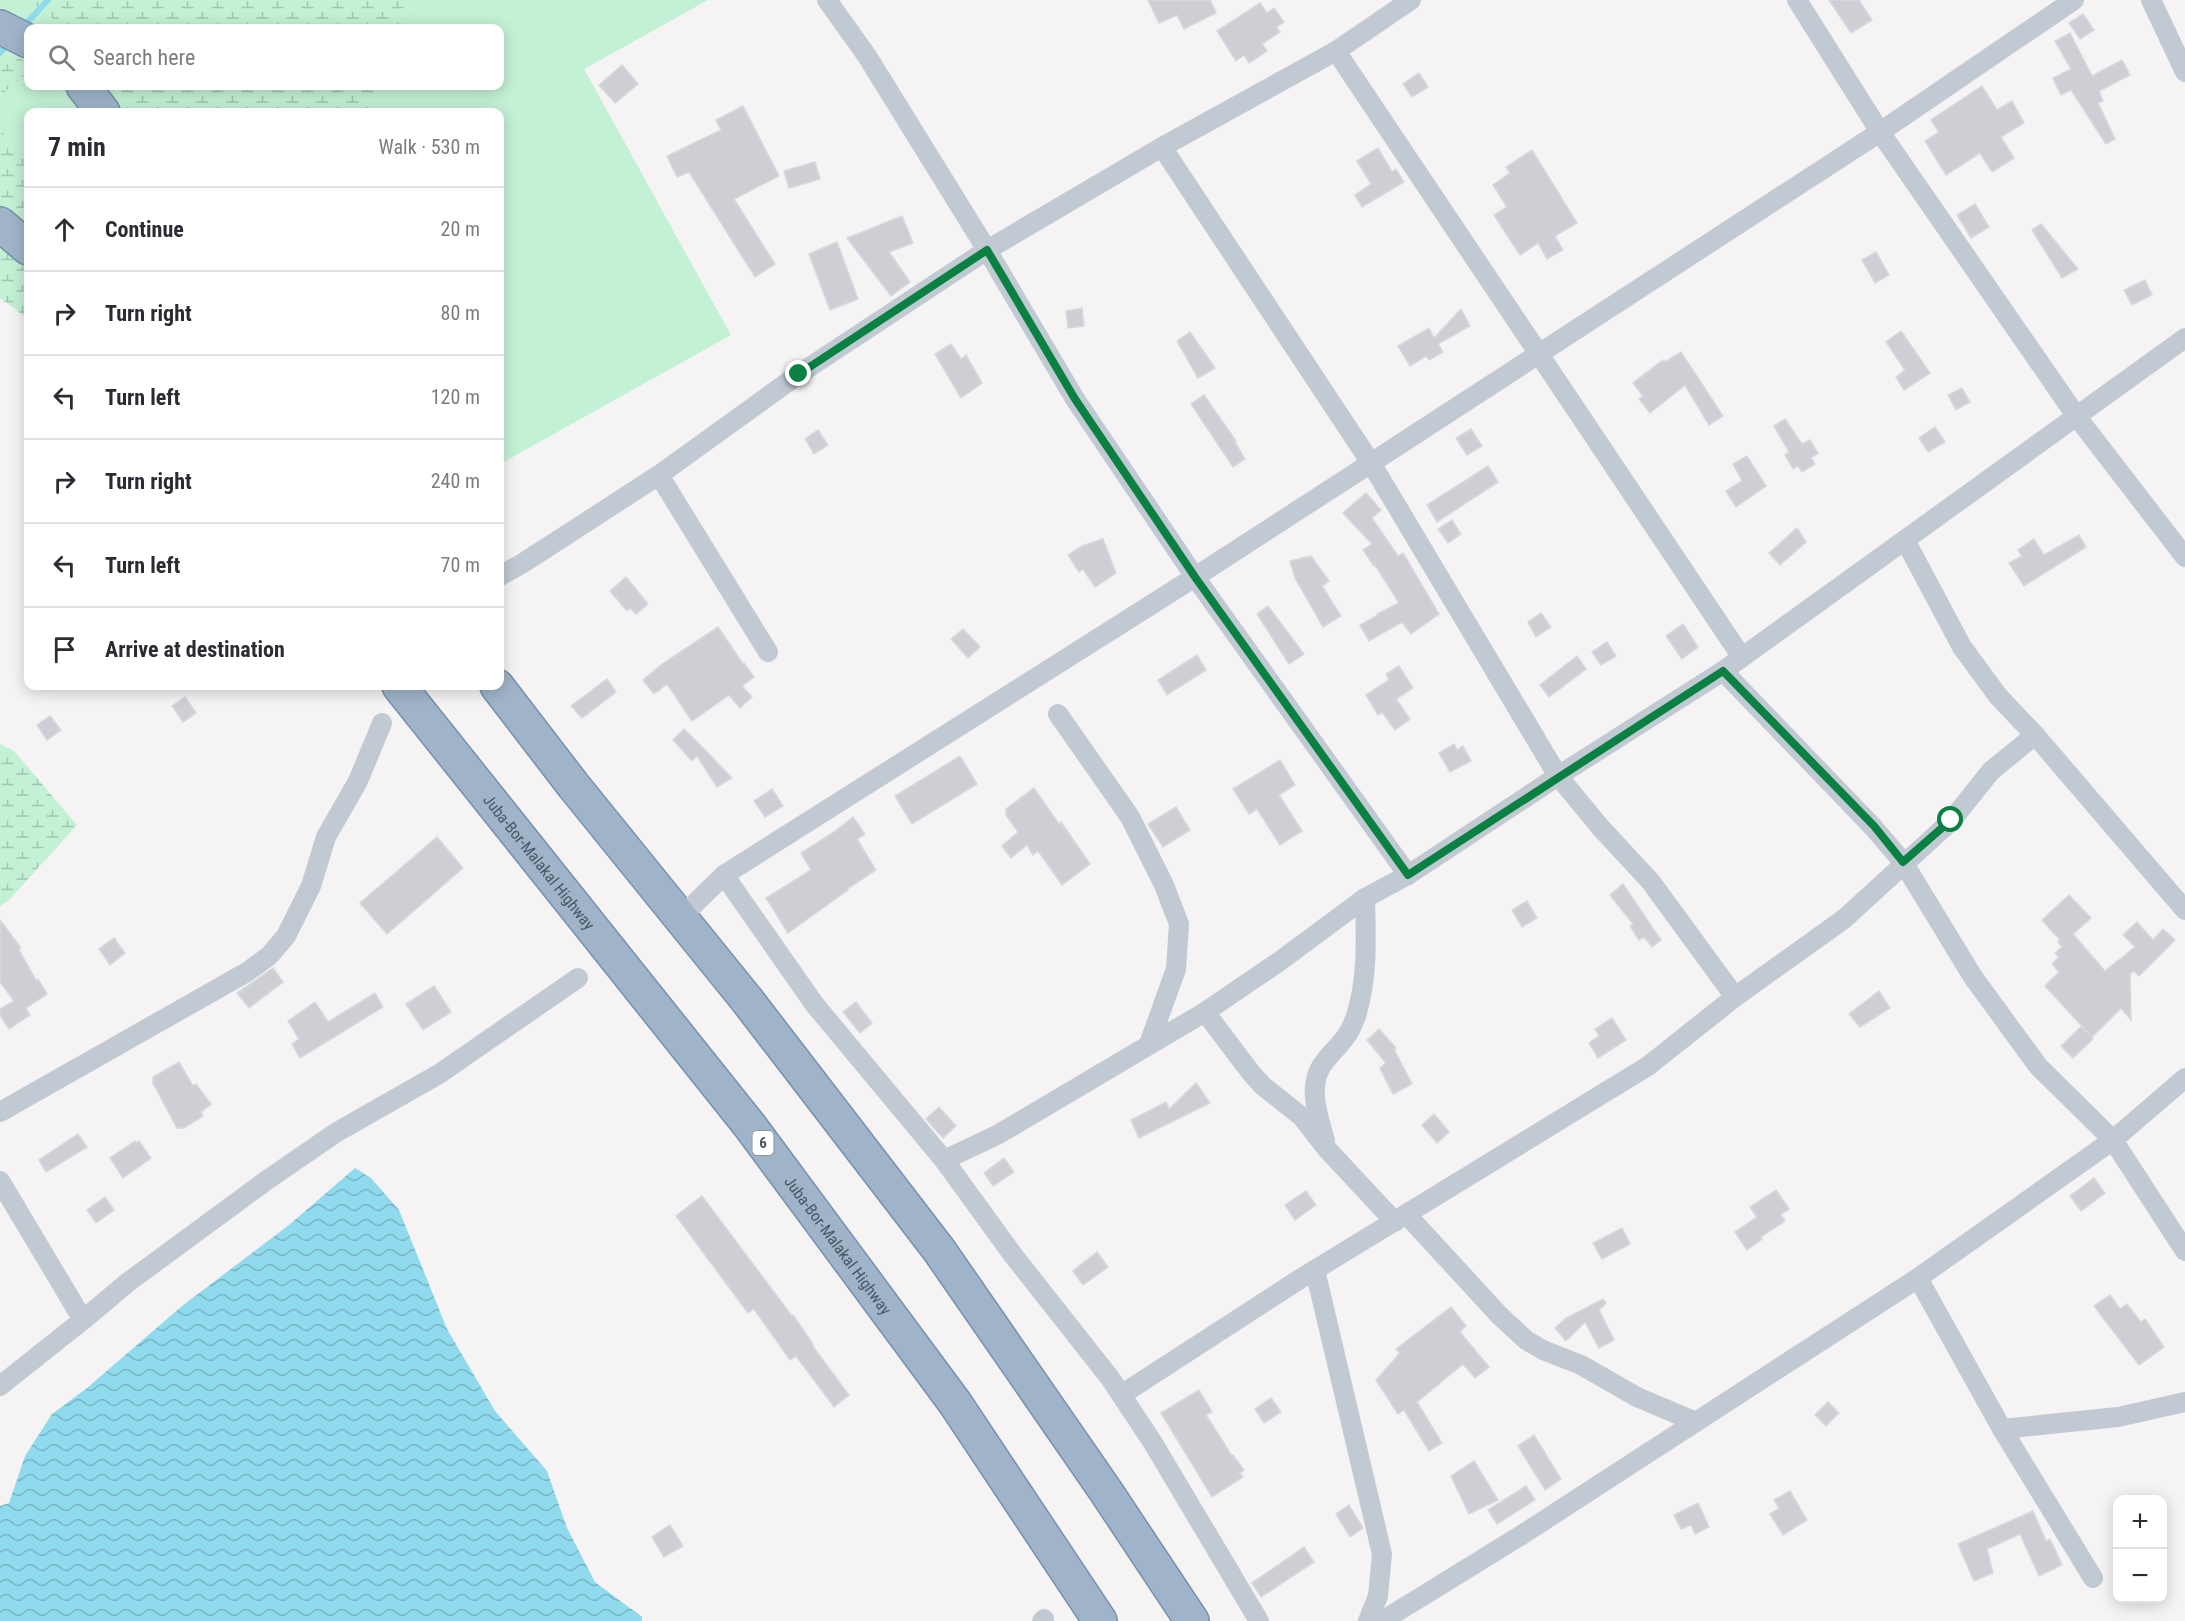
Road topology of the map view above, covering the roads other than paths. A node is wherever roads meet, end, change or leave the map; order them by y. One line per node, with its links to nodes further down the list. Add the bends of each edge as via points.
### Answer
1 (827, 0): 16 (street, via 867,56)
2 (1411, 0): 8 (street)
3 (1797, 0): 12 (street)
4 (2074, 0): 12 (street)
5 (2151, 0): 9 (street)
6 (0, 27): 7 (highway)
7 (24, 39)
8 (1336, 51): 13 (street); 18 (street)
9 (2185, 72)
10 (86, 90): 11 (highway)
11 (100, 108)
12 (1880, 132): 18 (street); 19 (street)
13 (1162, 147): 16 (street); 20 (street)
14 (0, 224): 15 (highway)
15 (24, 245)
16 (987, 250): 21 (street, via 799,374); 25 (street, via 1075,399)
17 (2185, 338): 19 (street)
18 (1539, 353): 20 (street); 27 (street)
19 (2077, 417): 22 (street); 23 (street)
20 (1371, 463): 25 (street); 34 (street)
21 (659, 475): 24 (street); 26 (street)
22 (1905, 540): 27 (street); 33 (street, via 1962,646 1998,696)
23 (2185, 557)
24 (504, 574)
25 (1195, 577): 36 (street); 37 (street)
26 (768, 652)
27 (1740, 656): 28 (street)
28 (1723, 671): 34 (street); 35 (street, via 1874,826)
29 (402, 690): 62 (highway, Juba-Bor-Malakal Highway / 6, via 750,1126 955,1404)
30 (500, 690): 40 (highway)
31 (1058, 714): 44 (street, via 1130,817 1179,924 1176,969)
32 (382, 723): 46 (street, via 358,781 326,837 311,886 286,936 268,956 247,972)
33 (2035, 735): 35 (street, via 1990,771 1951,820); 39 (street)
34 (1558, 776): 37 (street); 42 (street, via 1651,882)
35 (1903, 862): 42 (street, via 1844,918); 47 (street, via 1973,977 2037,1066)
36 (724, 875): 40 (street); 49 (street, via 815,1005)
37 (1408, 875): 38 (street)
38 (1365, 898): 43 (street); 48 (street, via 1365,969 1356,1016 1347,1038 1323,1063 1316,1080 1315,1105)
39 (2185, 910)
40 (681, 917): 63 (highway, via 939,1250)
41 (578, 978): 55 (street, via 439,1074 337,1132 267,1180 127,1282)
42 (1735, 997): 51 (street, via 1648,1066)
43 (1206, 1012): 44 (street); 48 (street, via 1252,1074 1302,1117)
44 (1149, 1044): 49 (street, via 997,1135)
45 (2185, 1078): 47 (street)
46 (0, 1112)
47 (2112, 1140): 52 (street); 54 (street)
48 (1327, 1149): 51 (street)
49 (944, 1160): 57 (street)
50 (0, 1181): 55 (street)
51 (1401, 1218): 53 (street); 59 (street, via 1526,1340 1637,1397)
52 (2185, 1251)
53 (1315, 1270): 57 (street); 65 (street, via 1382,1554 1378,1596)
54 (1918, 1278): 59 (street); 60 (street)
55 (83, 1320): 56 (street)
56 (0, 1386)
57 (1121, 1395): 64 (street)
58 (2185, 1402): 60 (street, via 2118,1417)
59 (1696, 1422): 66 (street)
60 (2002, 1429): 61 (street)
61 (2093, 1578)
62 (1100, 1621)
63 (1191, 1621)
64 (1259, 1621)
65 (1368, 1621)
66 (1382, 1621)

